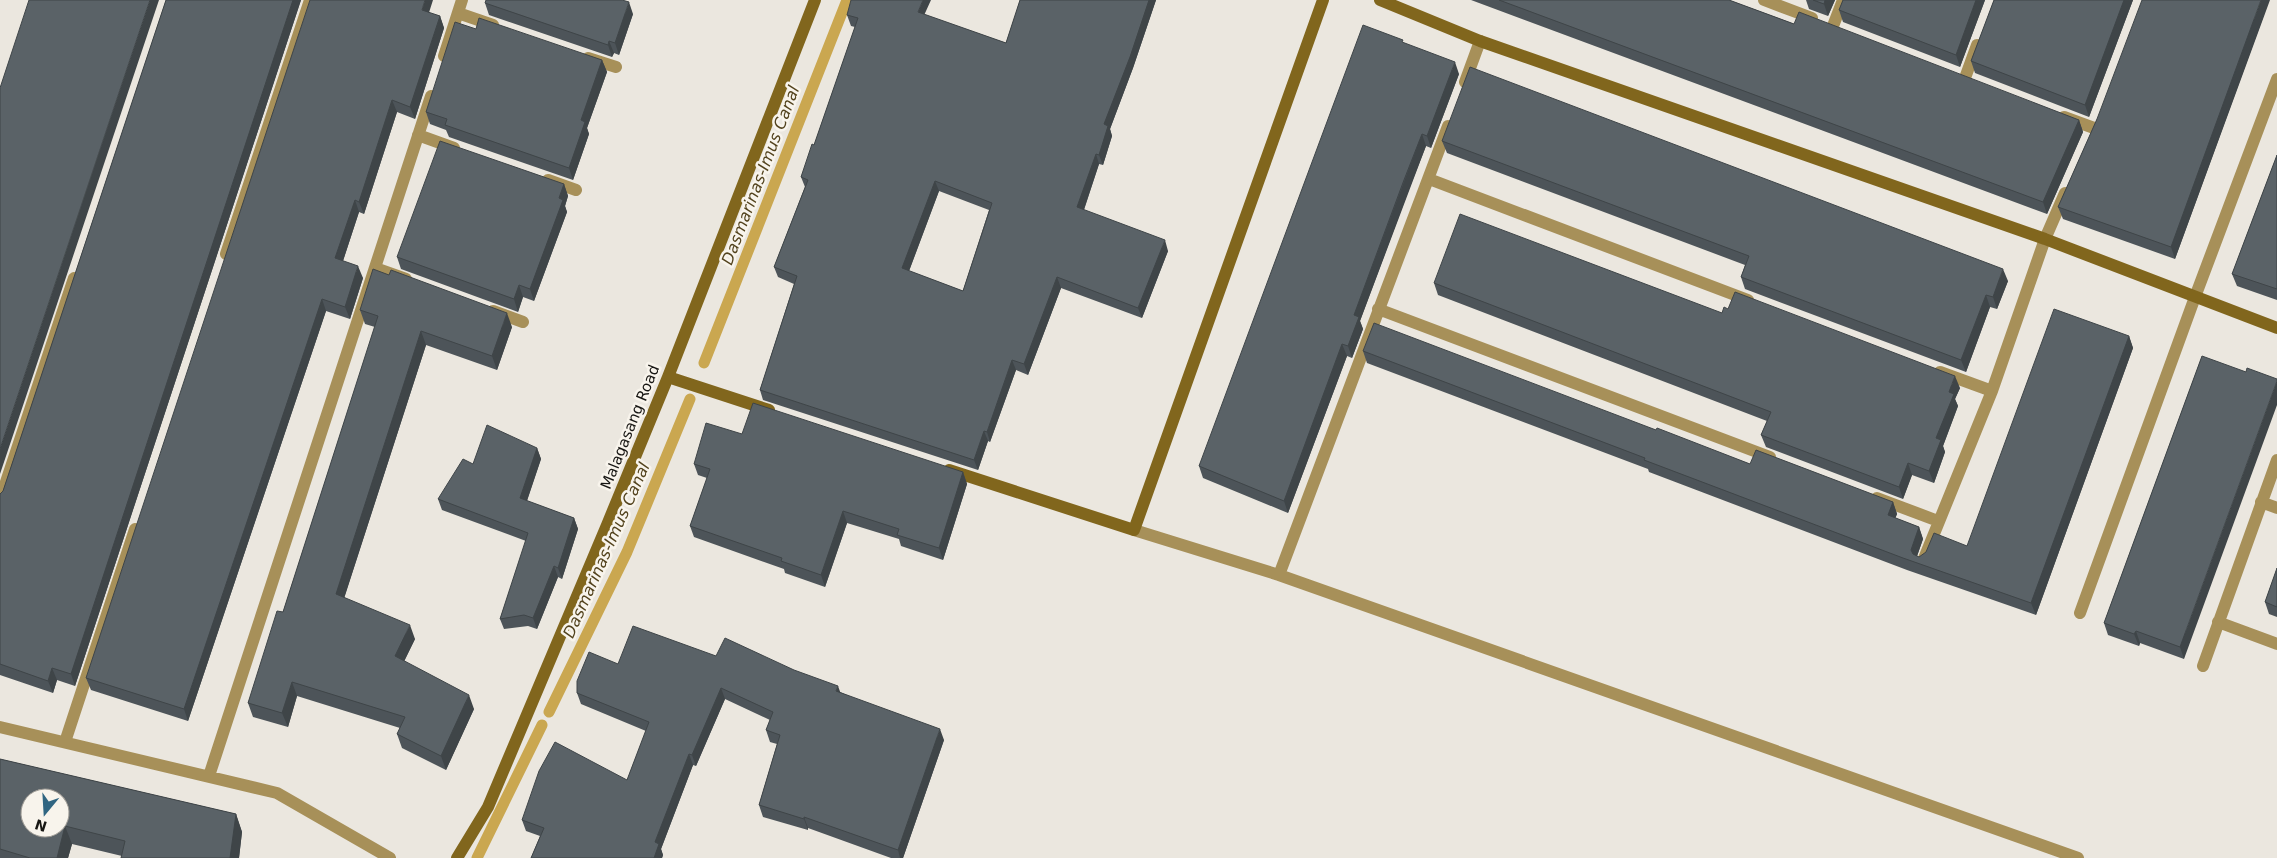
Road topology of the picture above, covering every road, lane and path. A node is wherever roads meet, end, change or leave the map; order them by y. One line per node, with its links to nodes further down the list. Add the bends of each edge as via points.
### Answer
1 (310, 0): 27 (street)
2 (462, 0): 8 (street)
3 (815, 0): 38 (street, Malagasang Road)
4 (1323, 0): 50 (street)
5 (1380, 0): 11 (street)
6 (1764, 0): 7 (street, via 1837,28)
7 (1843, 0)
8 (458, 13): 9 (street); 20 (street)
9 (504, 29)
10 (1981, 35): 14 (street)
11 (1480, 41): 16 (street); 26 (street)
12 (579, 55): 13 (street)
13 (616, 68)
14 (1965, 78)
15 (2277, 79): 31 (street)
16 (1460, 96)
17 (2048, 110): 19 (street)
18 (1453, 115): 23 (street)
19 (2094, 128)
20 (418, 135): 21 (street); 28 (street)
21 (465, 152)
22 (539, 177): 25 (street)
23 (1428, 179): 32 (street); 34 (street)
24 (2071, 180): 26 (street)
25 (576, 190)
26 (2045, 239): 31 (street); 39 (street)
27 (222, 267)
28 (375, 268): 30 (street); 59 (street)
29 (77, 270): 45 (street)
30 (422, 285)
31 (2195, 297): 36 (street); 53 (street)
32 (1761, 304)
33 (477, 305): 35 (street)
34 (1378, 308): 42 (street); 52 (street)
35 (523, 322)
36 (2277, 328)
37 (1927, 367): 39 (street)
38 (668, 376): 40 (street); 61 (street, Malagasang Road, via 488,807)
39 (1992, 391): 49 (street)
40 (780, 414)
41 (2277, 460): 46 (street)
42 (1779, 461)
43 (937, 466): 50 (street)
44 (1863, 493): 49 (street)
45 (0, 500)
46 (2261, 502): 47 (street); 54 (street)
47 (2277, 508)
48 (139, 518): 58 (street)
49 (1938, 521): 51 (street)
50 (1134, 530): 52 (street)
51 (1923, 561)
52 (1279, 576): 62 (street)
53 (2080, 614)
54 (2218, 622): 55 (street); 56 (street)
55 (2277, 644)
56 (2203, 666)
57 (0, 727): 58 (street)
58 (65, 742): 59 (street)
59 (209, 776): 60 (street, via 277,793)
60 (390, 858)
61 (457, 858)
62 (2078, 858)

